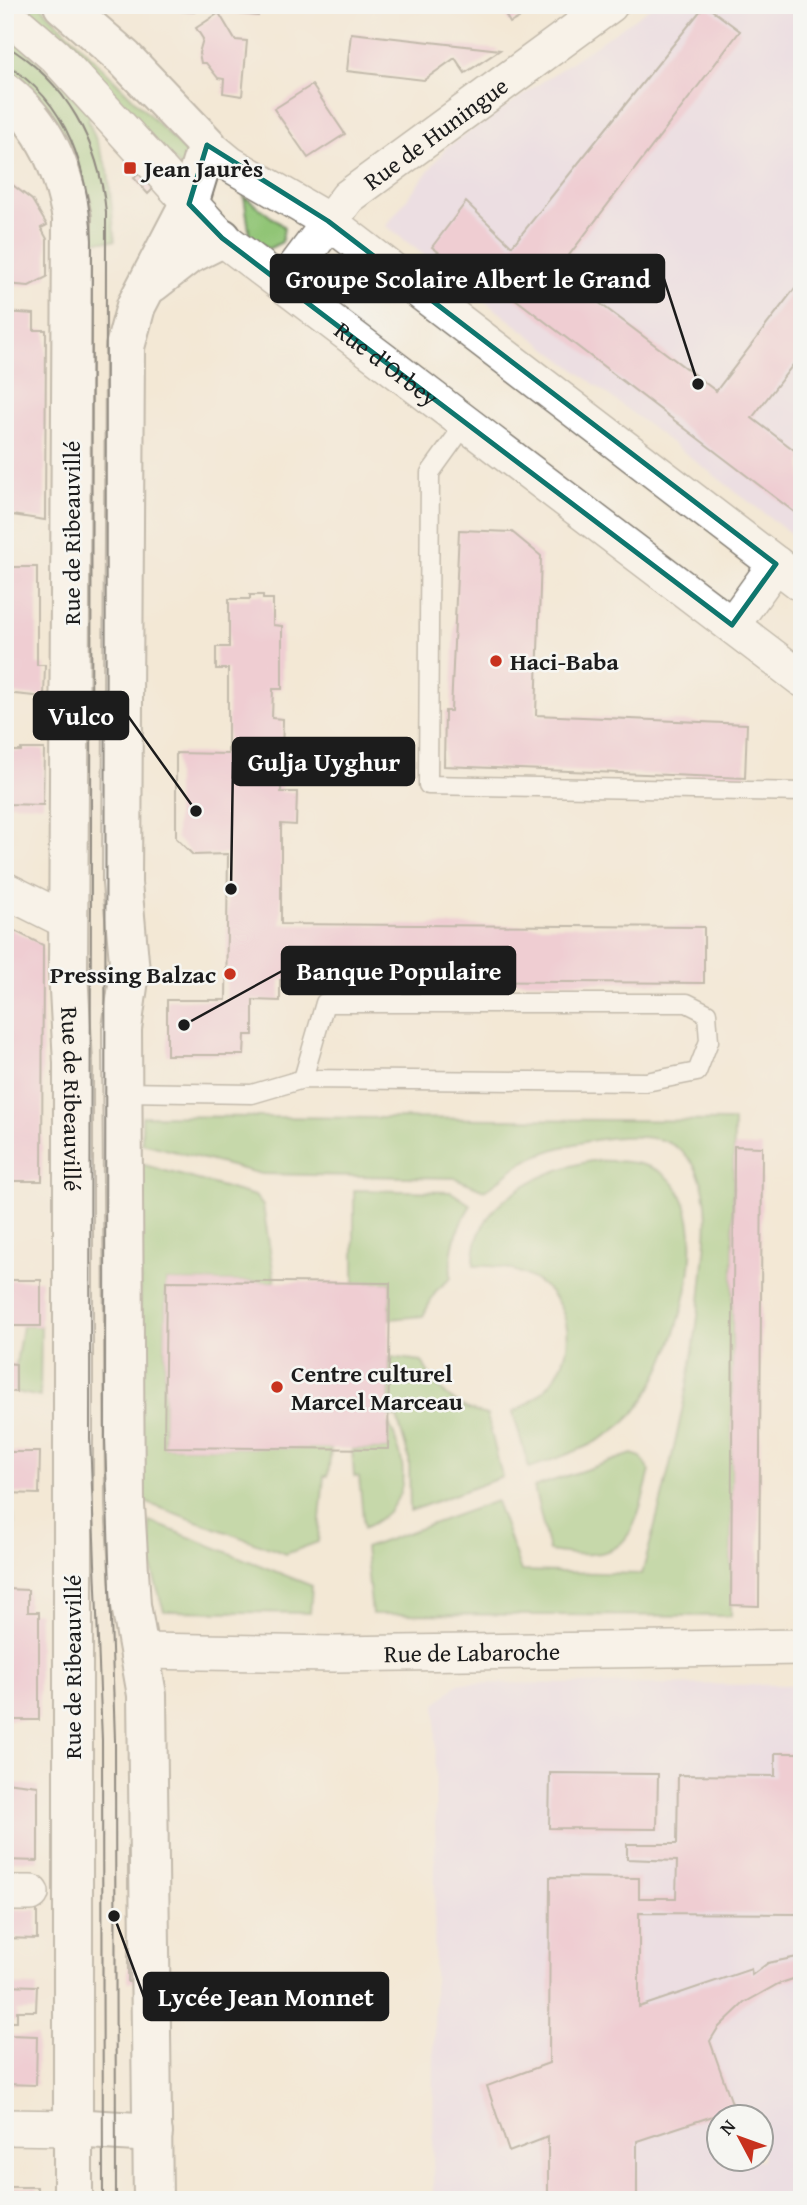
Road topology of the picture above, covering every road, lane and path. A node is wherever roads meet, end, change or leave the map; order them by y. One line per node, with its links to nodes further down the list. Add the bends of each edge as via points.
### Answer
1 (63, 5): 5 (street)
2 (96, 5): 5 (street)
3 (610, 5): 9 (street, Rue de Huningue, via 348,197)
4 (5, 13): 8 (street, Rue d'Orbey, via 55,56)
5 (124, 58): 7 (street)
6 (5, 92): 19 (street, Rue de Ribeauvillé, via 40,126 52,149 72,218)
7 (207, 145): 8 (street, Rue de Ribeauvillé); 9 (street, via 230,164)
8 (190, 204): 10 (street, Rue d'Orbey); 12 (street, Rue de Ribeauvillé)
9 (328, 221): 11 (street, Rue de Huningue); 14 (street)
10 (222, 238): 11 (street, Rue d'Orbey); 12 (street, Rue de Ribeauvillé, via 188,255)
11 (283, 284): 13 (street, Rue d'Orbey)
12 (148, 286): 21 (street, Rue de Ribeauvillé, via 129,324 125,347 122,883 130,972 122,1029)
13 (466, 423): 15 (street, Rue d'Orbey); 17 (lane, via 429,473 428,785)
14 (789, 574): 15 (street)
15 (732, 625): 16 (street, Rue d'Orbey)
16 (802, 678)
17 (802, 793)
18 (5, 890): 19 (street)
19 (69, 922): 25 (street, Rue de Ribeauvillé, via 73,1063)
20 (303, 1079): 20 (lane, via 646,1082 697,1072 709,1041 707,1013 687,1003 325,1003); 21 (lane, via 252,1094)
21 (123, 1092): 23 (street, Rue de Ribeauvillé, via 125,1505 131,1605)
22 (802, 1647): 23 (street, Rue de Labaroche, via 335,1654)
23 (141, 1651): 26 (street, Rue de Ribeauvillé, via 147,1695)
24 (5, 2127): 25 (street)
25 (72, 2128): 26 (street); 27 (street, Rue de Ribeauvillé)
26 (153, 2133): 28 (street, Rue de Ribeauvillé)
27 (73, 2200)
28 (153, 2200)

